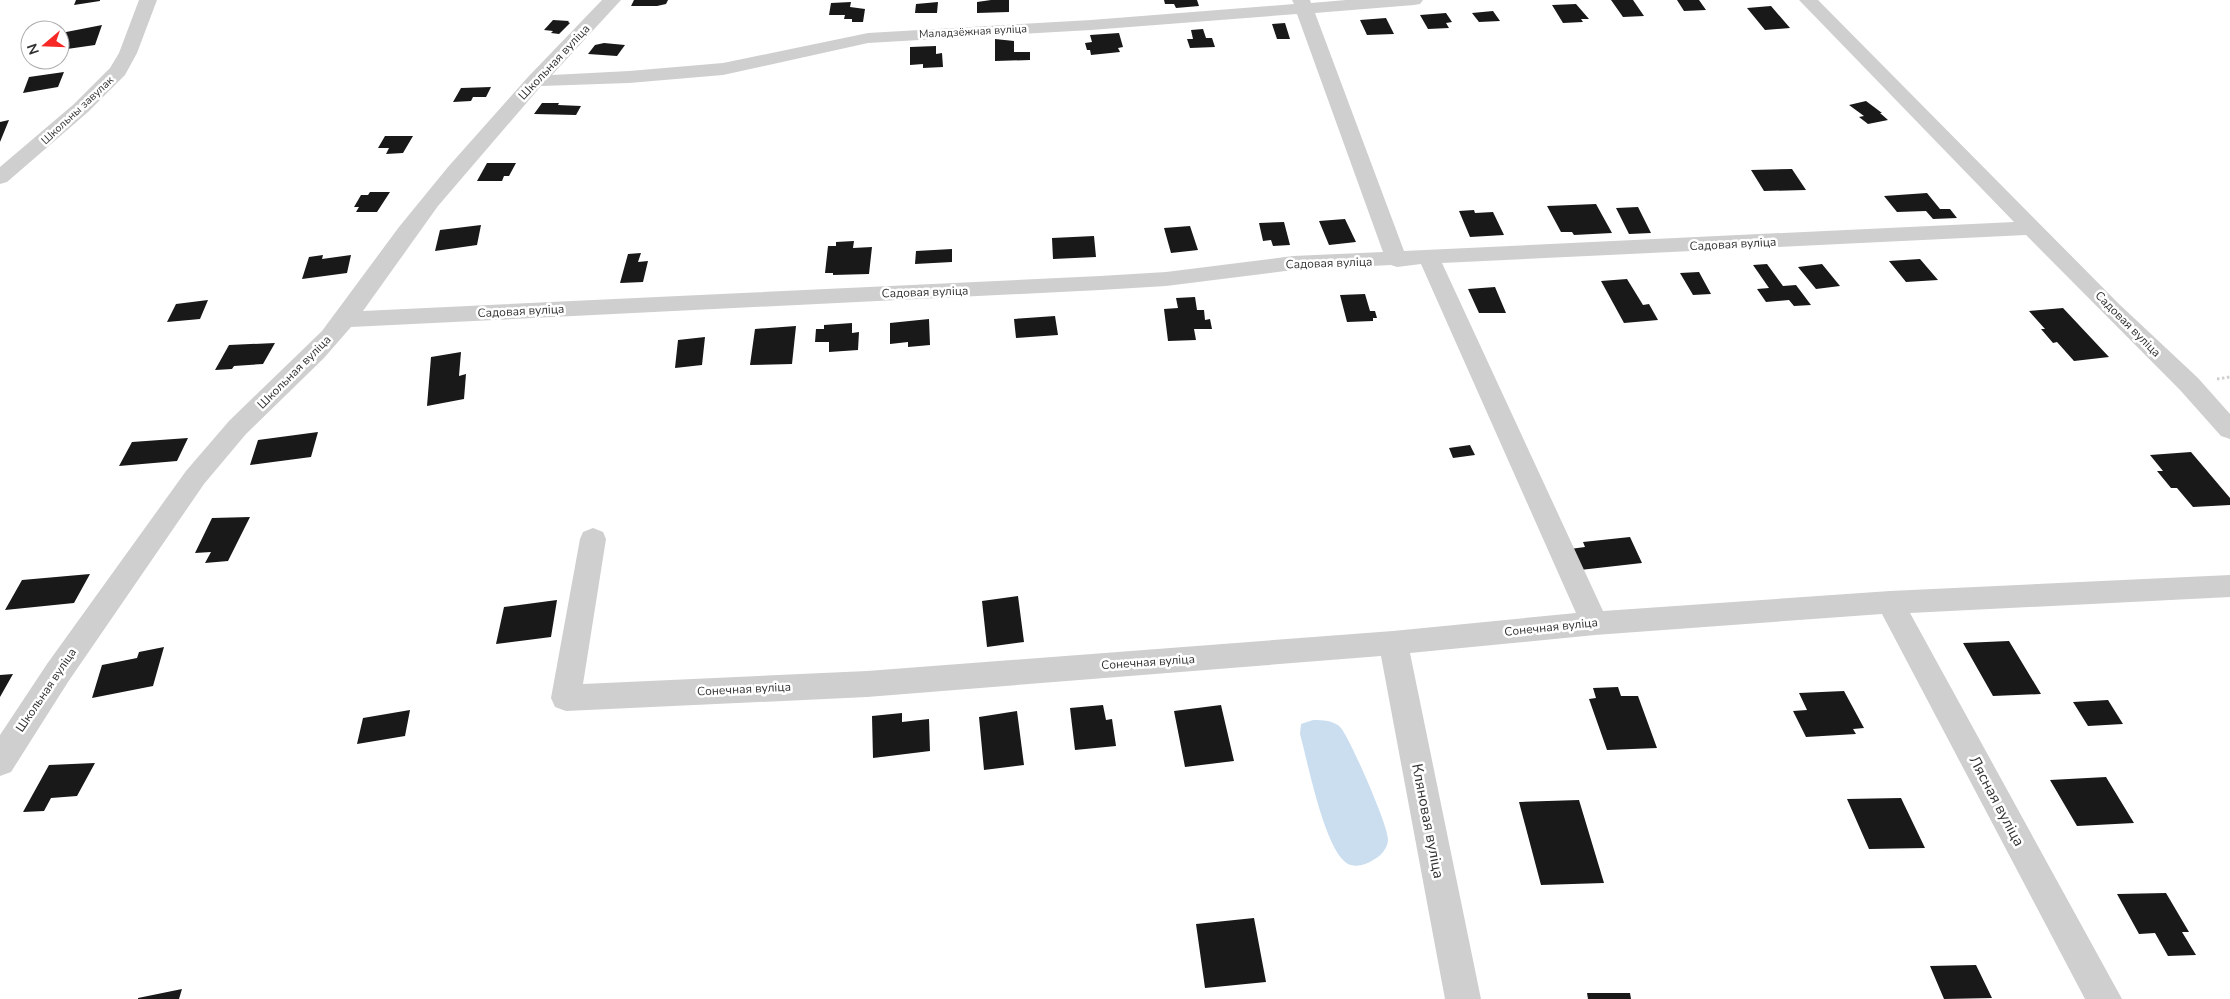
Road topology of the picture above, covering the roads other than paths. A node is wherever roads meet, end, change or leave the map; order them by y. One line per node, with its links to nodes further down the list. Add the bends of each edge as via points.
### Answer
1 (148, 0): 7 (street, Школьны завулак, via 118,71 82,108)
2 (612, 0): 6 (street, Школьная вуліца)
3 (1414, 0): 5 (street, Маладзёжная вуліца)
4 (1808, 0): 8 (street)
5 (1303, 4): 6 (street, Маладзёжная вуліца, via 868,38 703,72); 10 (street)
6 (535, 81): 11 (street, Школьная вуліца, via 407,232)
7 (0, 178)
8 (2034, 228): 9 (street, Садовая вуліца); 12 (street, Садовая вуліца, via 2189,384)
9 (1429, 258): 10 (street, Садовая вуліца); 16 (street)
10 (1397, 260): 11 (street, Садовая вуліца, via 1294,263 1166,279 1100,283)
11 (344, 320): 18 (street, Школьная вуліца, via 312,358 277,387 223,443 180,498)
12 (2230, 430)
13 (593, 539): 17 (street, Сонечная вуліца, via 566,698 867,684)
14 (2230, 586): 15 (street, Сонечная вуліца)
15 (1890, 602): 16 (street, Сонечная вуліца); 20 (street, Лясная вуліца)
16 (1595, 623): 17 (street, Сонечная вуліца)
17 (1393, 644): 19 (street, Кляновая вуліца)
18 (0, 762)
19 (1463, 999)
20 (2104, 999)

